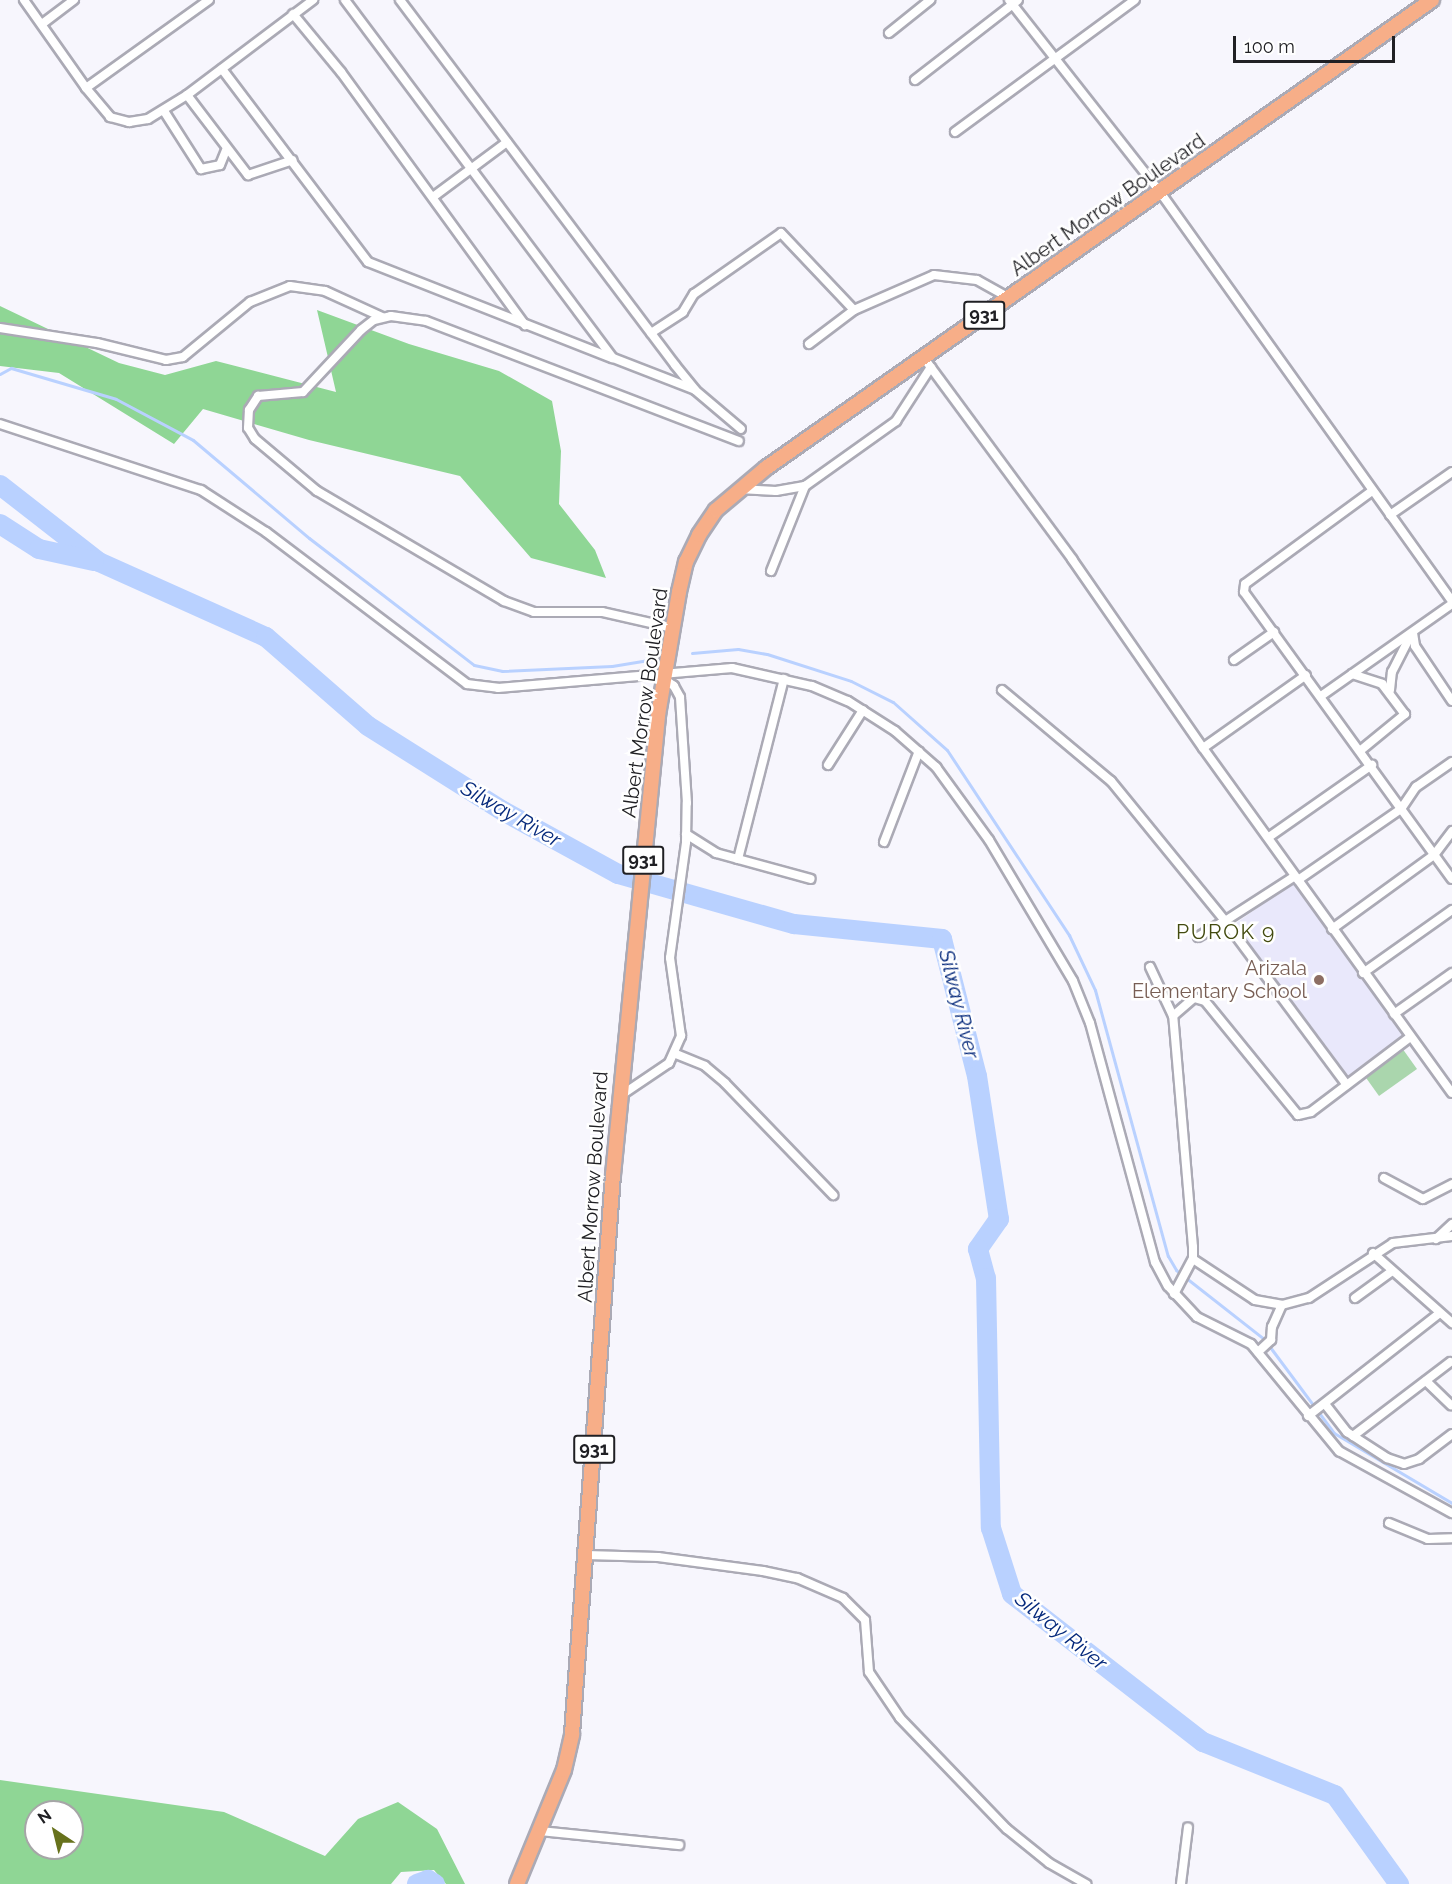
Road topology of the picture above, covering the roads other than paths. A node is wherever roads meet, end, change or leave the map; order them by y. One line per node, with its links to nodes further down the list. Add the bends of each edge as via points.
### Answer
1 (24, 0): 12 (street)
2 (74, 0): 12 (street)
3 (209, 0): 17 (street)
4 (313, 0): 11 (street)
5 (345, 0): 24 (street)
6 (400, 0): 21 (street)
7 (930, 0): 13 (street)
8 (1135, 0): 14 (street)
9 (1432, 0): 25 (highway, Albert Morrow Boulevard / 931)
10 (1013, 1): 14 (street); 16 (street)
11 (294, 14): 15 (street); 26 (street)
12 (42, 24): 17 (street)
13 (889, 33)
14 (1054, 59): 20 (street); 25 (street)
15 (222, 69): 18 (street); 23 (street)
16 (915, 80)
17 (86, 88): 19 (street, via 103,112 120,121 140,121)
18 (188, 95): 19 (street); 22 (street)
19 (164, 111): 22 (street, via 201,170 220,165)
20 (955, 132)
21 (507, 142): 24 (street); 32 (street)
22 (226, 150): 23 (street, via 248,175)
23 (293, 160): 30 (street, via 368,262)
24 (471, 169): 26 (street); 33 (street)
25 (1160, 192): 27 (highway, Albert Morrow Boulevard / 931); 45 (street)
26 (433, 198): 30 (street)
27 (1010, 298): 28 (street, via 976,280 934,275); 37 (highway, Albert Morrow Boulevard / 931)
28 (854, 310): 32 (street, via 782,233 694,294 683,312); 34 (street)
29 (382, 317): 31 (street, via 325,291 290,286 250,302 183,357 166,360 97,343); 41 (street, via 426,321); 49 (street, via 347,343 303,392 267,393 252,402 248,428 265,451 317,491 519,608 585,615 602,612)
30 (525, 326): 35 (street)
31 (0, 328)
32 (651, 333): 38 (street)
33 (597, 338): 35 (street); 36 (street)
34 (809, 344)
35 (597, 352): 36 (street)
36 (613, 358): 38 (street)
37 (927, 362): 43 (street, via 896,421); 44 (highway, Albert Morrow Boulevard / 931); 62 (street, via 1099,596)
38 (695, 390): 40 (street)
39 (0, 424): 55 (street, via 201,490 266,532 467,684 498,688)
40 (741, 429)
41 (739, 441)
42 (1452, 472): 46 (street)
43 (805, 486): 44 (street, via 785,491); 47 (street)
44 (739, 489): 49 (highway, Albert Morrow Boulevard / 931, via 716,510 686,562)
45 (1372, 491): 46 (street); 50 (street, via 1245,584 1246,598)
46 (1390, 514): 48 (street)
47 (771, 571)
48 (1452, 603): 51 (street)
49 (673, 628): 55 (highway, Albert Morrow Boulevard / 931)
50 (1274, 632): 52 (street); 54 (street)
51 (1413, 633): 53 (street); 58 (street, via 1401,650); 60 (street, via 1415,646)
52 (1234, 660)
53 (1352, 674): 58 (street); 59 (street)
54 (1306, 675): 59 (street); 62 (street)
55 (665, 677): 56 (street, via 732,668); 71 (street, via 680,697); 91 (highway, Albert Morrow Boulevard / 931)
56 (784, 679): 61 (street, via 812,686); 74 (street)
57 (1002, 690): 79 (street, via 1111,781)
58 (1390, 690): 63 (street, via 1405,714)
59 (1321, 696): 63 (street)
60 (1452, 701)
61 (863, 710): 64 (street); 66 (street)
62 (1203, 748): 70 (street)
63 (1361, 750): 67 (street)
64 (920, 751): 72 (street); 101 (street, via 988,840 1051,937 1073,981 1090,1023 1155,1263)
65 (1452, 762): 68 (street, via 1416,787)
66 (828, 765)
67 (1372, 765): 68 (street); 70 (street)
68 (1401, 809): 73 (street); 75 (street)
69 (1452, 831): 73 (street)
70 (1269, 837): 75 (street)
71 (686, 838): 74 (street, via 698,839 708,850); 88 (street, via 671,945 670,971 681,1027)
72 (884, 842)
73 (1434, 855): 77 (street); 80 (street)
74 (738, 859): 76 (street)
75 (1297, 878): 79 (street); 80 (street)
76 (811, 879)
77 (1452, 879)
78 (1452, 910): 83 (street)
79 (1225, 921): 81 (street); 89 (street)
80 (1332, 929): 83 (street)
81 (1198, 937)
82 (1150, 967): 86 (street)
83 (1364, 973): 85 (street)
84 (1452, 973): 85 (street)
85 (1394, 1014): 87 (street)
86 (1173, 1016): 89 (street, via 1194,998 1205,1001 1298,1115 1311,1112); 99 (street)
87 (1410, 1037): 89 (street); 90 (street)
88 (676, 1054): 91 (street, via 661,1071); 94 (street, via 705,1066 725,1083)
89 (1347, 1085)
90 (1452, 1093)
91 (620, 1097): 117 (highway, Albert Morrow Boulevard / 931)
92 (1384, 1178): 93 (street, via 1423,1199)
93 (1452, 1184)
94 (833, 1195)
95 (1452, 1224): 97 (street)
96 (1452, 1236): 97 (street)
97 (1436, 1239): 98 (street, via 1398,1241)
98 (1373, 1253): 100 (street); 103 (street, via 1309,1298)
99 (1193, 1259): 101 (street); 103 (street, via 1255,1300)
100 (1392, 1271): 102 (street); 104 (street)
101 (1174, 1294): 106 (street, via 1197,1317 1234,1332)
102 (1355, 1298)
103 (1282, 1305): 106 (street, via 1268,1343)
104 (1440, 1313): 105 (street); 109 (street)
105 (1452, 1323)
106 (1258, 1352): 111 (street)
107 (1450, 1362): 108 (street)
108 (1426, 1381): 110 (street); 113 (street)
109 (1323, 1405): 111 (street); 113 (street)
110 (1451, 1405)
111 (1310, 1415): 114 (street, via 1339,1451)
112 (1452, 1434): 113 (street, via 1419,1459 1404,1464)
113 (1353, 1436)
114 (1452, 1513)
115 (1389, 1523): 116 (street, via 1428,1539)
116 (1452, 1538)
117 (586, 1555): 119 (highway, Albert Morrow Boulevard / 931, via 572,1734 564,1770); 122 (street, via 658,1557 763,1571 797,1578 843,1598 865,1620 869,1672 900,1718 1007,1829 1049,1863)
118 (1188, 1827): 123 (street)
119 (539, 1831): 120 (street); 121 (highway, Albert Morrow Boulevard / 931)
120 (678, 1845)
121 (518, 1884)
122 (1086, 1884)
123 (1180, 1884)

